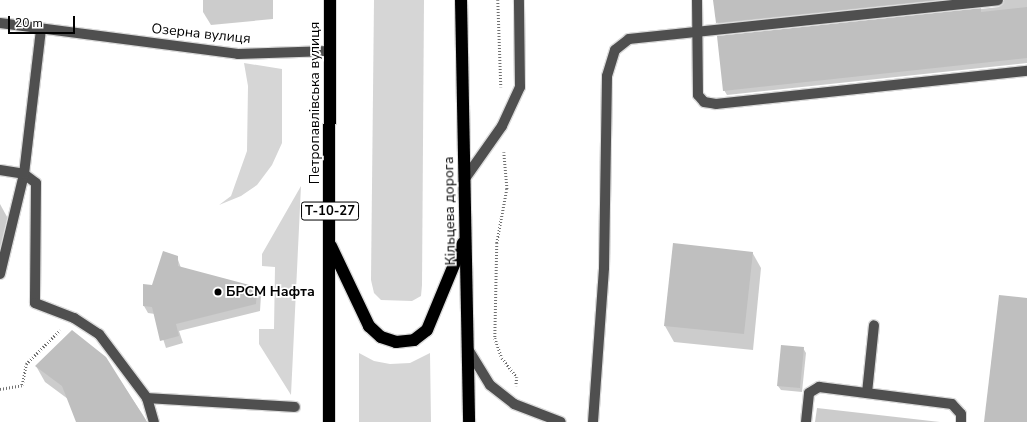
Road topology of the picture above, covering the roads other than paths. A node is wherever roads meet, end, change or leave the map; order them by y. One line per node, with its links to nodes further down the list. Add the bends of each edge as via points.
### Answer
1 (330, 0): 9 (highway, Петропавлівська вулиця / Т-10-27)
2 (461, 0): 13 (highway, Кільцева дорога)
3 (519, 0): 13 (street, via 520,87 502,126)
4 (697, 0): 8 (street)
5 (998, 0): 8 (street)
6 (0, 23): 7 (street, Озерна вулиця)
7 (41, 30): 9 (street, Озерна вулиця, via 238,54); 12 (street)
8 (697, 32): 10 (street, via 698,94 704,102 716,104); 26 (street, via 629,39 615,50 607,76 604,268)
9 (329, 51): 15 (highway, Петропавлівська вулиця / Т-10-27)
10 (1027, 71)
11 (0, 170): 12 (street)
12 (24, 174): 16 (street); 20 (street, via 36,183 35,303 74,318 99,334)
13 (464, 180): 14 (highway, Кільцева дорога)
14 (465, 239): 15 (highway, via 427,330 414,340 396,342 381,338 369,326); 18 (highway, Кільцева дорога)
15 (329, 244): 23 (highway, Петропавлівська вулиця / Т-10-27)
16 (0, 274)
17 (874, 326): 19 (street)
18 (468, 349): 24 (highway, Кільцева дорога); 25 (street, via 490,385 514,404)
19 (867, 393): 27 (street, via 819,387 809,393); 28 (street, via 952,404 962,414)
20 (147, 398): 21 (street); 22 (street)
21 (295, 407)
22 (154, 422)
23 (329, 422)
24 (469, 422)
25 (561, 422)
26 (593, 422)
27 (806, 422)
28 (961, 422)

